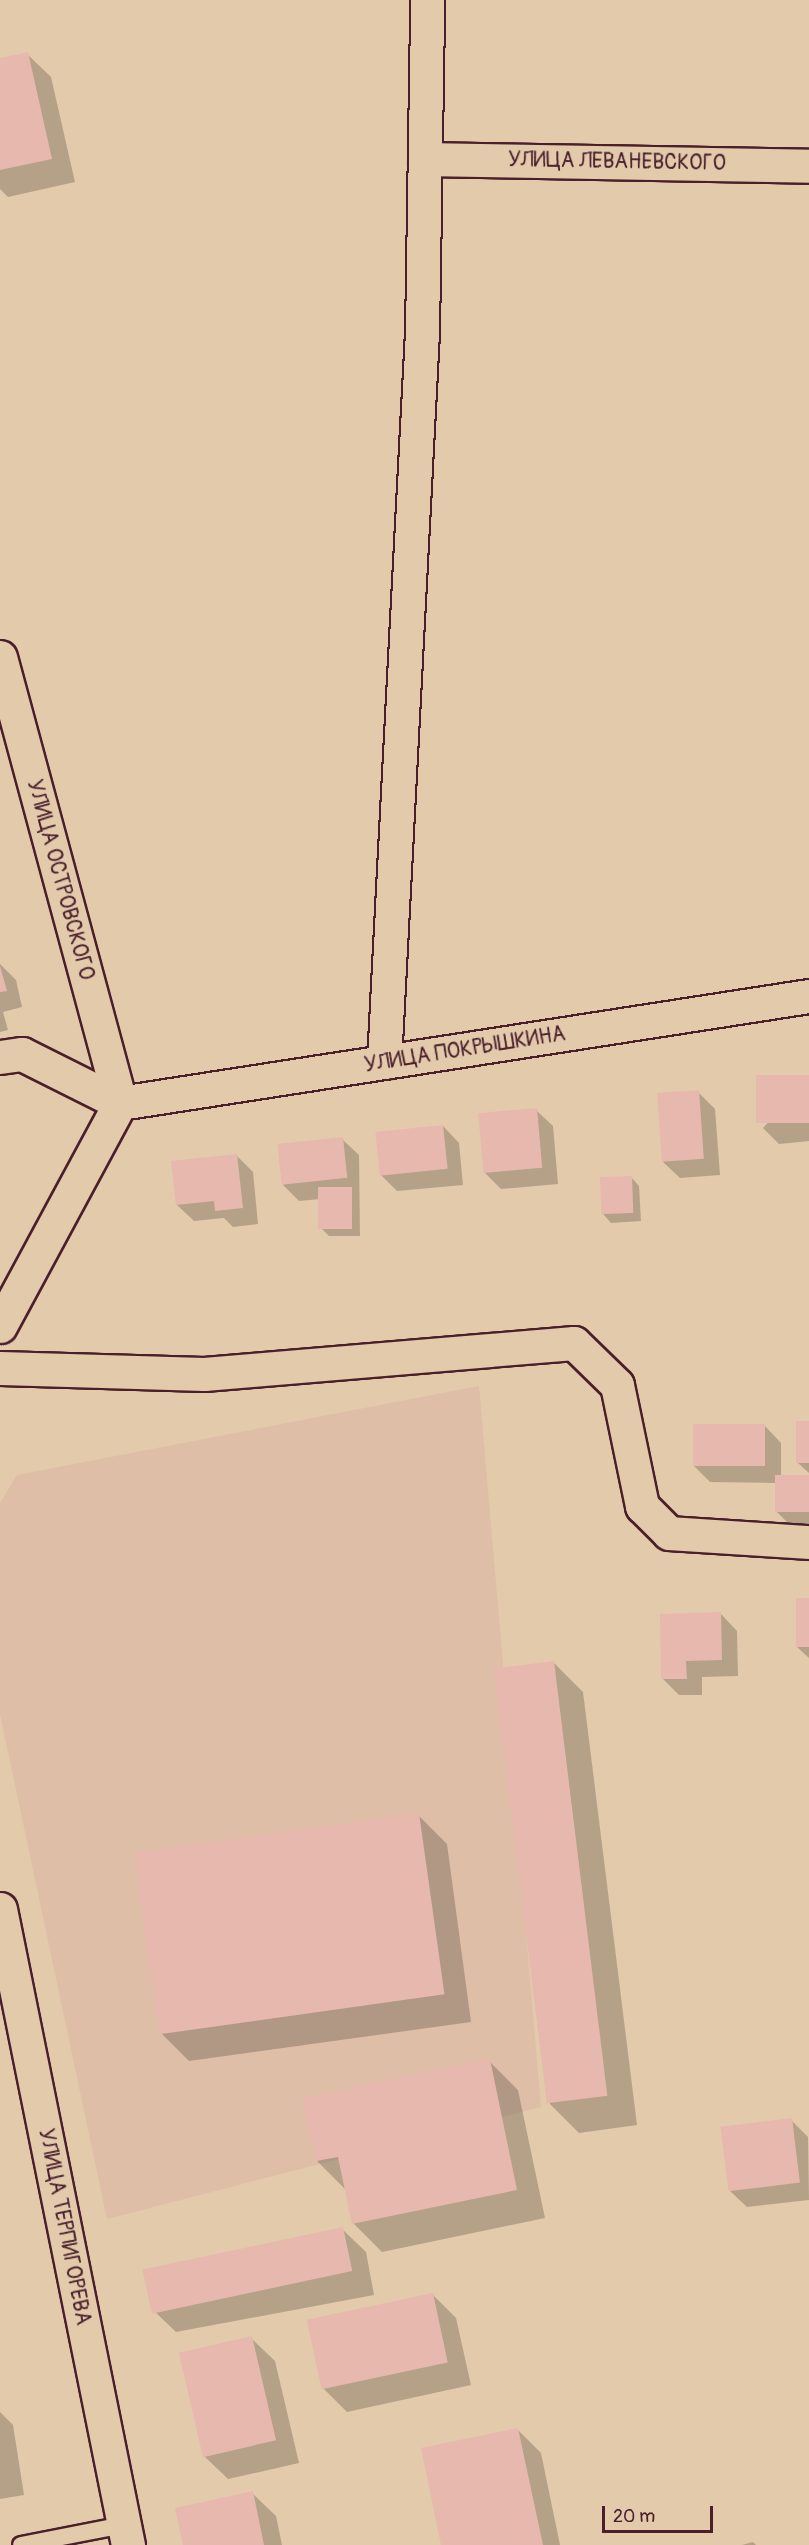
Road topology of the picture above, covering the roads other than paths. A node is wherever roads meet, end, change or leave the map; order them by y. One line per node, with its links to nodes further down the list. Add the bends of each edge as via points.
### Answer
1 (427, 0): 2 (street)
2 (425, 159): 3 (street, УЛИЦА ЛЕВАНЕВСКОГО); 7 (street, via 422,333)
3 (809, 166)
4 (0, 657): 8 (street, УЛИЦА ОСТРОВСКОГО)
5 (809, 996): 7 (street, УЛИЦА ПОКРЫШКИНА)
6 (0, 1057): 8 (street, via 22,1054)
7 (384, 1062): 8 (street, УЛИЦА ПОКРЫШКИНА)
8 (120, 1103): 9 (street)
9 (0, 1326)
10 (0, 1368): 11 (street, via 204,1374 574,1343 617,1385 642,1506 669,1533)
11 (809, 1542)
12 (0, 1909): 13 (street, УЛИЦА ТЕРПИГОРЕВА)
13 (126, 2535): 14 (lane)
14 (21, 2545)

